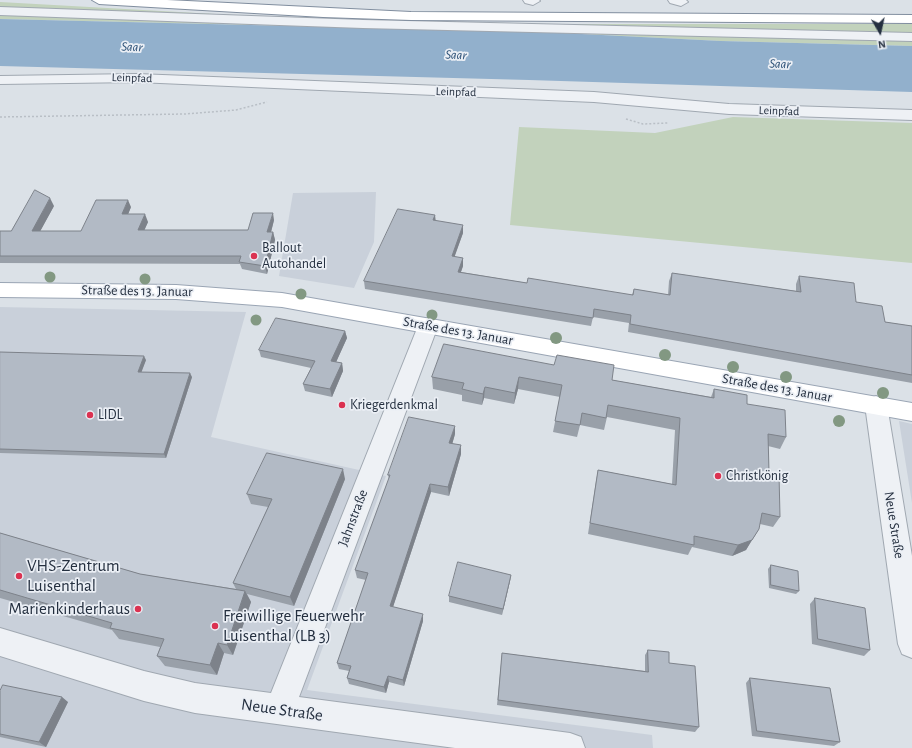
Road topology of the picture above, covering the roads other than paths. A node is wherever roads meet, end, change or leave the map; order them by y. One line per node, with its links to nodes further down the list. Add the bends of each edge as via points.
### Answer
1 (99, 0): 5 (main road, via 411,16)
2 (250, 0): 3 (main road, via 467,8)
3 (912, 10)
4 (0, 11): 6 (street, via 363,24)
5 (912, 19)
6 (912, 37)
7 (0, 80): 8 (street, Leinpfad, via 160,79 594,97 729,109)
8 (912, 116)
9 (0, 290): 10 (main road, Straße des 13. Januar, via 229,293)
10 (428, 326): 11 (main road, Straße des 13. Januar); 15 (street, Jahnstraße)
11 (876, 405): 12 (main road, Straße des 13. Januar); 14 (street, Neue Straße)
12 (912, 412)
13 (0, 642): 15 (street, Neue Straße, via 144,686 195,698)
14 (912, 644)
15 (279, 710): 16 (street, Neue Straße)
16 (570, 748)

